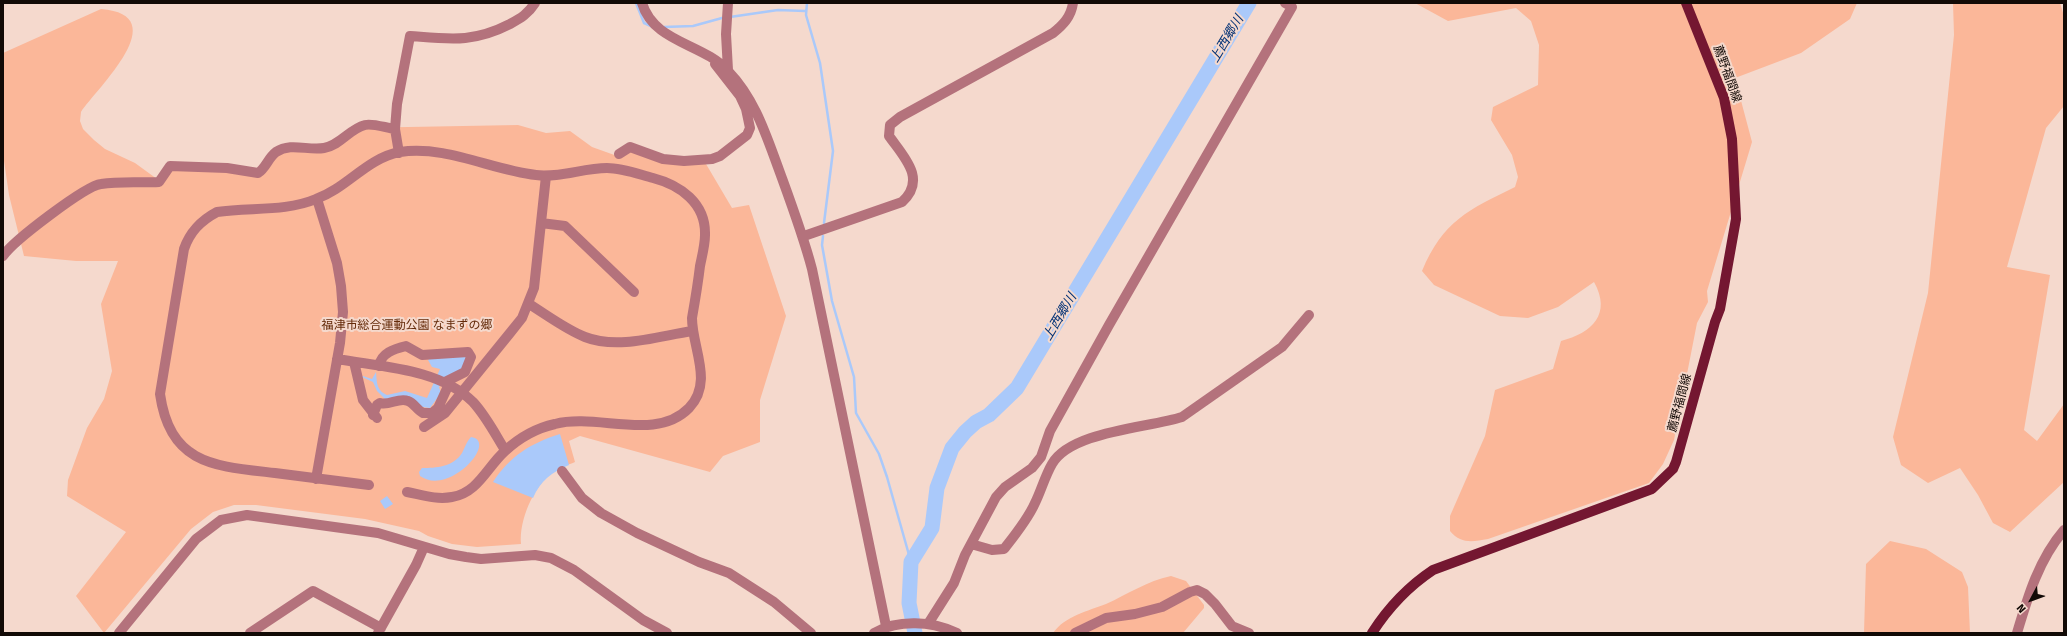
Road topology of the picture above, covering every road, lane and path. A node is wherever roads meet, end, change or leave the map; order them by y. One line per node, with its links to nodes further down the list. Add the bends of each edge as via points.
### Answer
1 (535, 3): 9 (street, via 531,11 523,17 482,36 450,39 410,36 397,104)
2 (642, 3): 7 (street, via 644,10 657,27)
3 (728, 3): 8 (street)
4 (1073, 3): 15 (street, via 1067,20 1053,33 900,117 890,125 889,136 914,176 910,195 902,202)
5 (1285, 3): 35 (street, via 1292,7 1050,431 1041,457 1032,468 1005,487 996,497)
6 (1686, 3): 48 (main road, 薦野福間線, via 1724,98 1729,117 1736,219 1720,309 1673,469 1652,489 1433,570 1404,593 1381,618)
7 (712, 59): 8 (street); 11 (street, via 740,96 746,109 750,128 747,135 720,156 712,159 663,159 630,146)
8 (728, 70): 15 (street, via 746,92 759,116)
9 (395, 129): 10 (street); 16 (street, via 366,125 326,148 286,148 269,158 262,171 258,173 227,168 170,166 159,182 100,184 87,190 23,234)
10 (400, 152): 12 (street, via 428,152 535,176); 13 (street, via 370,164 336,189)
11 (619, 154)
12 (546, 176): 14 (street); 20 (street, via 592,169 620,169 665,181 686,193 701,214 706,235)
13 (317, 199): 22 (street, via 337,263 341,286 343,312); 31 (street, via 294,206 217,212 197,226 188,237 160,394 164,417 173,434 198,458 223,467)
14 (541, 223): 17 (street, via 565,226); 18 (street, via 534,288)
15 (804, 236): 38 (street)
16 (3, 256)
17 (634, 292)
18 (529, 304): 20 (street, via 573,332 597,341 626,342); 27 (street, via 518,323)
19 (1309, 315): 35 (street, via 1282,347 1182,417 1101,434 1060,455 1053,463 1035,505 1004,549 992,550)
20 (692, 331): 29 (street, via 700,364 701,383 695,399 678,417 669,422 649,425 582,420 555,424 527,435)
21 (422, 355): 24 (street, via 411,348 402,347 382,356); 25 (street); 26 (street, via 468,352 471,357 465,372)
22 (337, 359): 23 (street); 31 (street)
23 (354, 362): 24 (street); 26 (street, via 363,400 375,417 377,405 380,403 385,405 404,400 423,413 432,413 438,408)
24 (378, 366): 25 (street)
25 (417, 373): 26 (street)
26 (447, 383): 27 (street)
27 (462, 392): 28 (street, via 445,413); 29 (street, via 482,412)
28 (424, 427)
29 (505, 450): 33 (street, via 481,481 463,494 446,498)
30 (562, 471): 43 (street, via 582,498 601,513 692,559 729,573 774,602)
31 (316, 478): 32 (street)
32 (369, 485)
33 (407, 492)
34 (2064, 530): 49 (street, via 2035,577)
35 (971, 544): 37 (street, via 954,583)
36 (424, 547): 39 (street, via 416,566); 40 (street, via 378,533 260,516 247,515 221,520 196,539); 42 (street, via 449,554 481,558 519,554 551,558 574,570 637,616)
37 (926, 624): 38 (street); 45 (street)
38 (886, 626): 44 (street)
39 (379, 630): 41 (street, via 312,591)
40 (120, 633)
41 (250, 633)
42 (667, 633)
43 (811, 633)
44 (874, 633)
45 (957, 633)
46 (1075, 633): 47 (street, via 1106,618 1162,607 1198,590 1215,604 1232,626)
47 (1250, 633)
48 (1372, 633)
49 (2018, 633)

